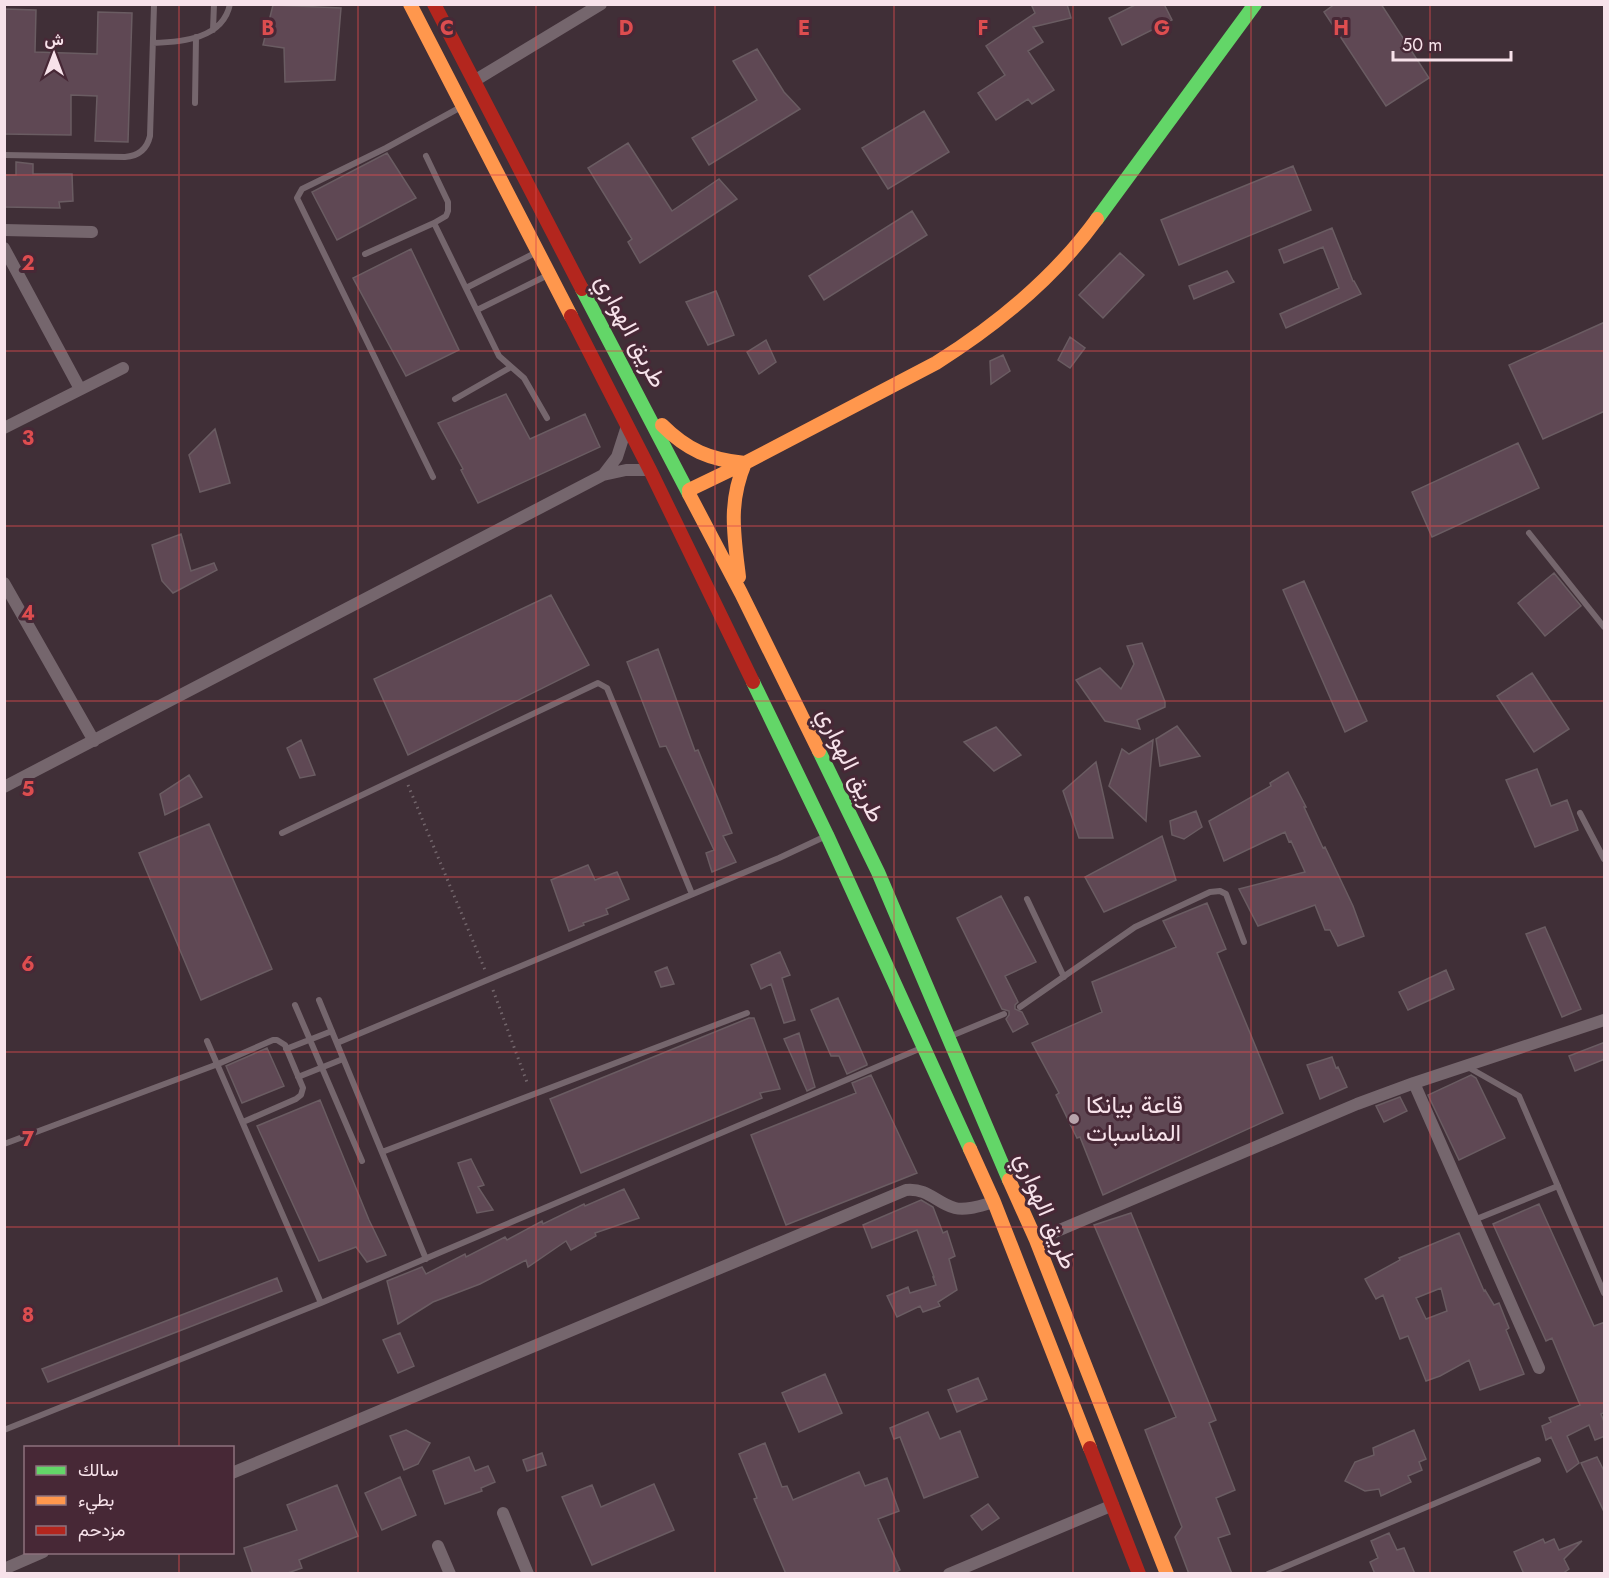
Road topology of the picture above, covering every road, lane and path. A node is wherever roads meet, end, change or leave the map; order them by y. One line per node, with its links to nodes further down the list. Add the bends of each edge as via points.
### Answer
1 (214, 4): 8 (lane)
2 (230, 4): 8 (lane, via 225,19)
3 (410, 4): 13 (main road, طريق الهواري)
4 (434, 4): 11 (main road, طريق الهواري)
5 (601, 4): 11 (street)
6 (1255, 4): 33 (main road, via 1085,235 1017,306 936,363)
7 (154, 5): 10 (lane)
8 (213, 30): 9 (lane)
9 (196, 37): 10 (lane); 12 (lane)
10 (153, 42): 14 (lane, via 150,135 143,151 131,157)
11 (474, 81): 29 (main road, طريق الهواري)
12 (195, 103)
13 (464, 106): 20 (main road, طريق الهواري); 36 (lane, via 302,189 297,198)
14 (4, 155)
15 (426, 156): 16 (lane, via 449,207 446,216)
16 (434, 223): 21 (lane); 23 (lane)
17 (4, 230): 18 (street)
18 (92, 232)
19 (4, 248): 27 (street)
20 (539, 252): 22 (main road, طريق الهواري); 23 (lane)
21 (364, 254)
22 (550, 274): 24 (lane); 31 (main road, طريق الهواري)
23 (466, 288): 24 (lane)
24 (477, 310): 25 (lane, via 499,356)
25 (511, 367): 28 (lane); 30 (lane, via 524,378)
26 (123, 368): 27 (street)
27 (80, 389): 32 (street)
28 (454, 399)
29 (645, 407): 33 (main road, via 692,452 720,462); 37 (main road, طريق الهواري)
30 (547, 418)
31 (627, 425): 34 (main road, طريق الهواري); 35 (street, via 617,457)
32 (4, 428)
33 (745, 464): 37 (main road); 40 (main road, via 735,490 733,516)
34 (650, 470): 35 (street); 47 (main road, طريق الهواري)
35 (603, 475): 42 (street)
36 (433, 477)
37 (689, 490): 40 (main road, طريق الهواري)
38 (1529, 533): 41 (lane)
39 (4, 583): 42 (street)
40 (741, 593): 61 (main road, طريق الهواري, via 878,872)
41 (1605, 627)
42 (93, 741): 44 (street)
43 (404, 775): 46 (lane); 49 (lane, via 602,683); 53 (path)
44 (4, 787)
45 (1580, 813): 48 (lane)
46 (282, 833)
47 (827, 836): 49 (lane); 65 (main road, طريق الهواري)
48 (1605, 859)
49 (692, 894): 53 (lane)
50 (1027, 899): 52 (lane)
51 (1244, 942): 52 (lane, via 1226,894 1209,892 1135,927)
52 (1064, 977): 56 (lane)
53 (489, 979): 64 (lane); 73 (path)
54 (320, 1000): 60 (lane)
55 (296, 1005): 62 (lane)
56 (1020, 1007)
57 (747, 1013): 73 (lane)
58 (1004, 1014): 61 (lane)
59 (1605, 1020): 69 (street)
60 (332, 1031): 62 (lane); 64 (lane)
61 (948, 1038): 74 (main road, طريق الهواري)
62 (310, 1039): 66 (lane); 70 (lane)
63 (207, 1041): 68 (lane)
64 (337, 1043): 67 (lane)
65 (923, 1047): 76 (main road, طريق الهواري); 84 (lane)
66 (286, 1049): 68 (lane, via 281,1041 273,1040); 71 (lane)
67 (344, 1059): 70 (lane); 78 (lane)
68 (218, 1064): 75 (lane); 77 (lane)
69 (1465, 1066): 72 (street); 80 (lane, via 1519,1096)
70 (322, 1067): 71 (lane); 79 (lane)
71 (298, 1077): 75 (lane, via 303,1088 299,1098)
72 (1414, 1083): 82 (street); 83 (street)
73 (532, 1095): 78 (lane)
74 (980, 1115): 76 (main road); 83 (main road, طريق الهواري)
75 (243, 1122): 86 (lane)
76 (958, 1125): 81 (main road, طريق الهواري)
77 (4, 1144)
78 (382, 1152): 84 (lane)
79 (362, 1161)
80 (1558, 1186): 82 (lane); 85 (lane)
81 (994, 1202): 90 (street, via 954,1208 923,1191 906,1190); 91 (main road, طريق الهواري)
82 (1474, 1220): 87 (street)
83 (1036, 1240): 100 (main road, طريق الهواري)
84 (426, 1259): 86 (lane)
85 (1605, 1293)
86 (321, 1302): 88 (lane)
87 (1539, 1368)
88 (4, 1430)
89 (1538, 1460): 101 (lane)
90 (234, 1472)
91 (1113, 1505): 98 (street); 99 (main road, طريق الهواري)
92 (503, 1513): 97 (street)
93 (438, 1546): 96 (street)
94 (38, 1554): 95 (street)
95 (4, 1569)
96 (450, 1574)
97 (528, 1574)
98 (949, 1574)
99 (1139, 1574)
100 (1167, 1574)
101 (1268, 1574)

